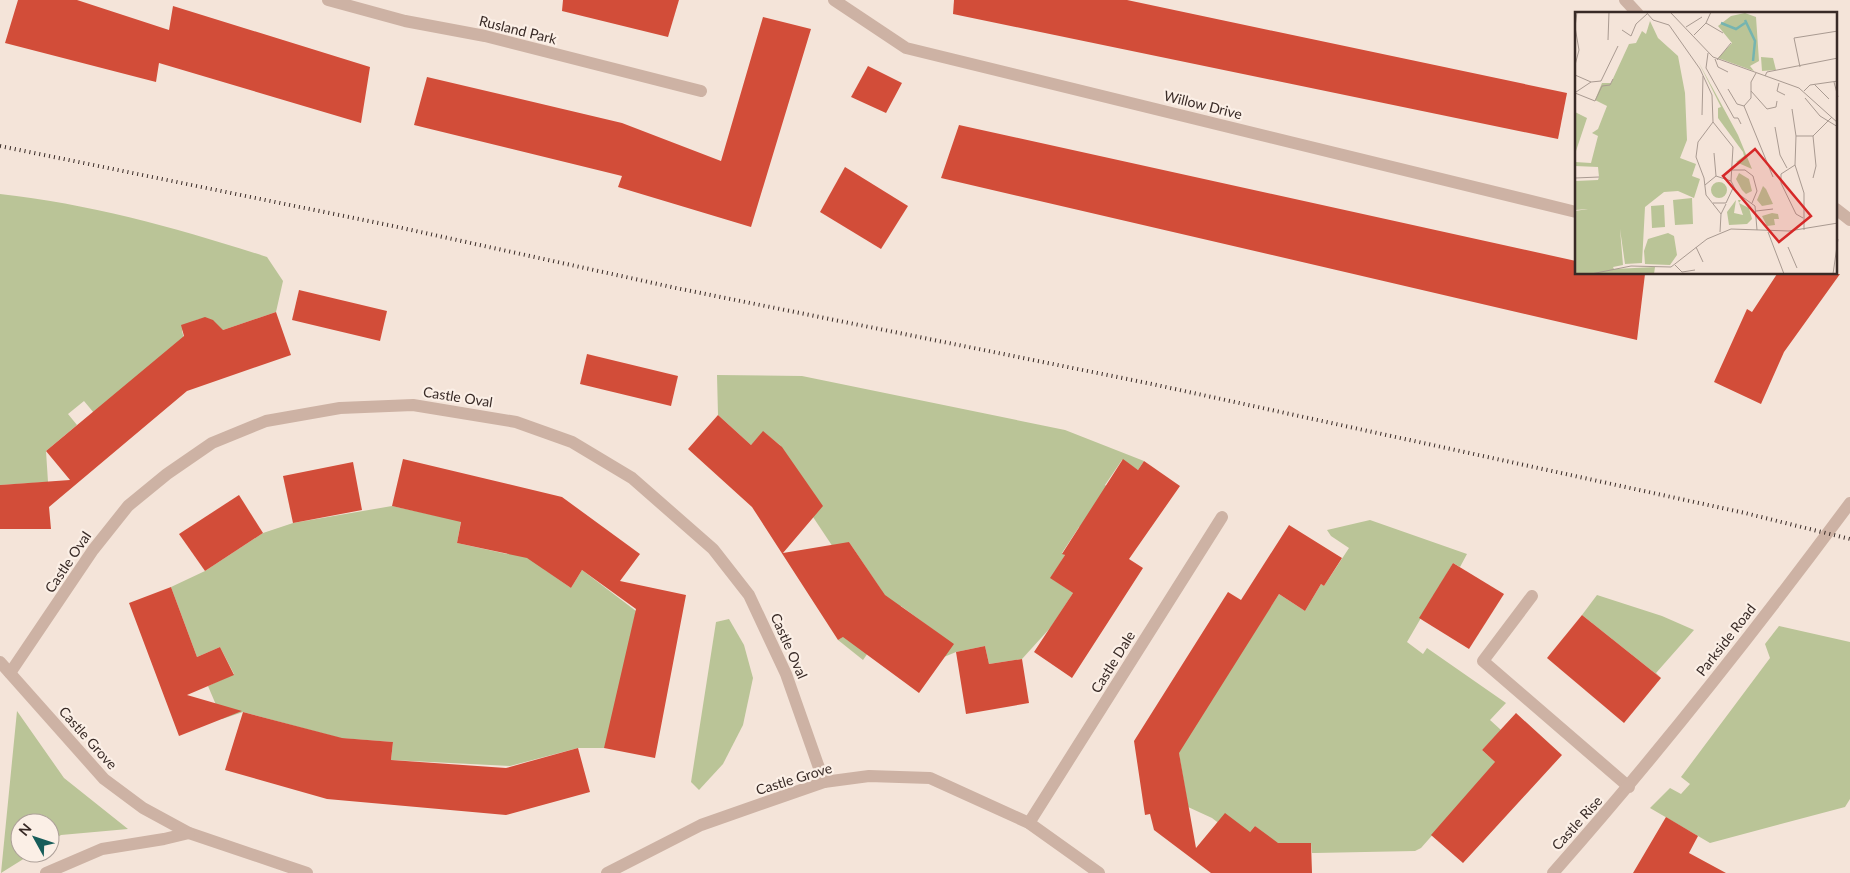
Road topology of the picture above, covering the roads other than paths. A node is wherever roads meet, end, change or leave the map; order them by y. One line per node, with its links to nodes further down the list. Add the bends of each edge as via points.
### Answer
1 (328, 0): 5 (street, Rusland Park)
2 (834, 0): 7 (street, Willow Drive, via 906,48)
3 (1625, 0): 4 (street)
4 (1636, 12)
5 (701, 91)
6 (1838, 211): 8 (street)
7 (1575, 212)
8 (1850, 220)
9 (1850, 503): 15 (street, Parkside Road)
10 (1222, 517): 16 (street, Castle Dale)
11 (1532, 596): 15 (street, via 1483,662)
12 (0, 662): 13 (street, Castle Grove)
13 (10, 673): 14 (street, Castle Oval, via 93,550 128,506 212,443 266,420 340,408 413,405 516,422 572,442 632,478 713,549 749,595 786,674); 17 (street, Castle Grove, via 104,779 143,808)
14 (824, 782): 16 (street, Castle Grove, via 869,776 930,778); 20 (street, Castle Grove, via 701,825)
15 (1626, 790): 22 (street, Castle Rise)
16 (1029, 823): 21 (street, Castle Grove)
17 (189, 833): 18 (street, via 102,849); 19 (street, Castle Grove)
18 (46, 873)
19 (306, 873)
20 (607, 873)
21 (1099, 873)
22 (1553, 873)

